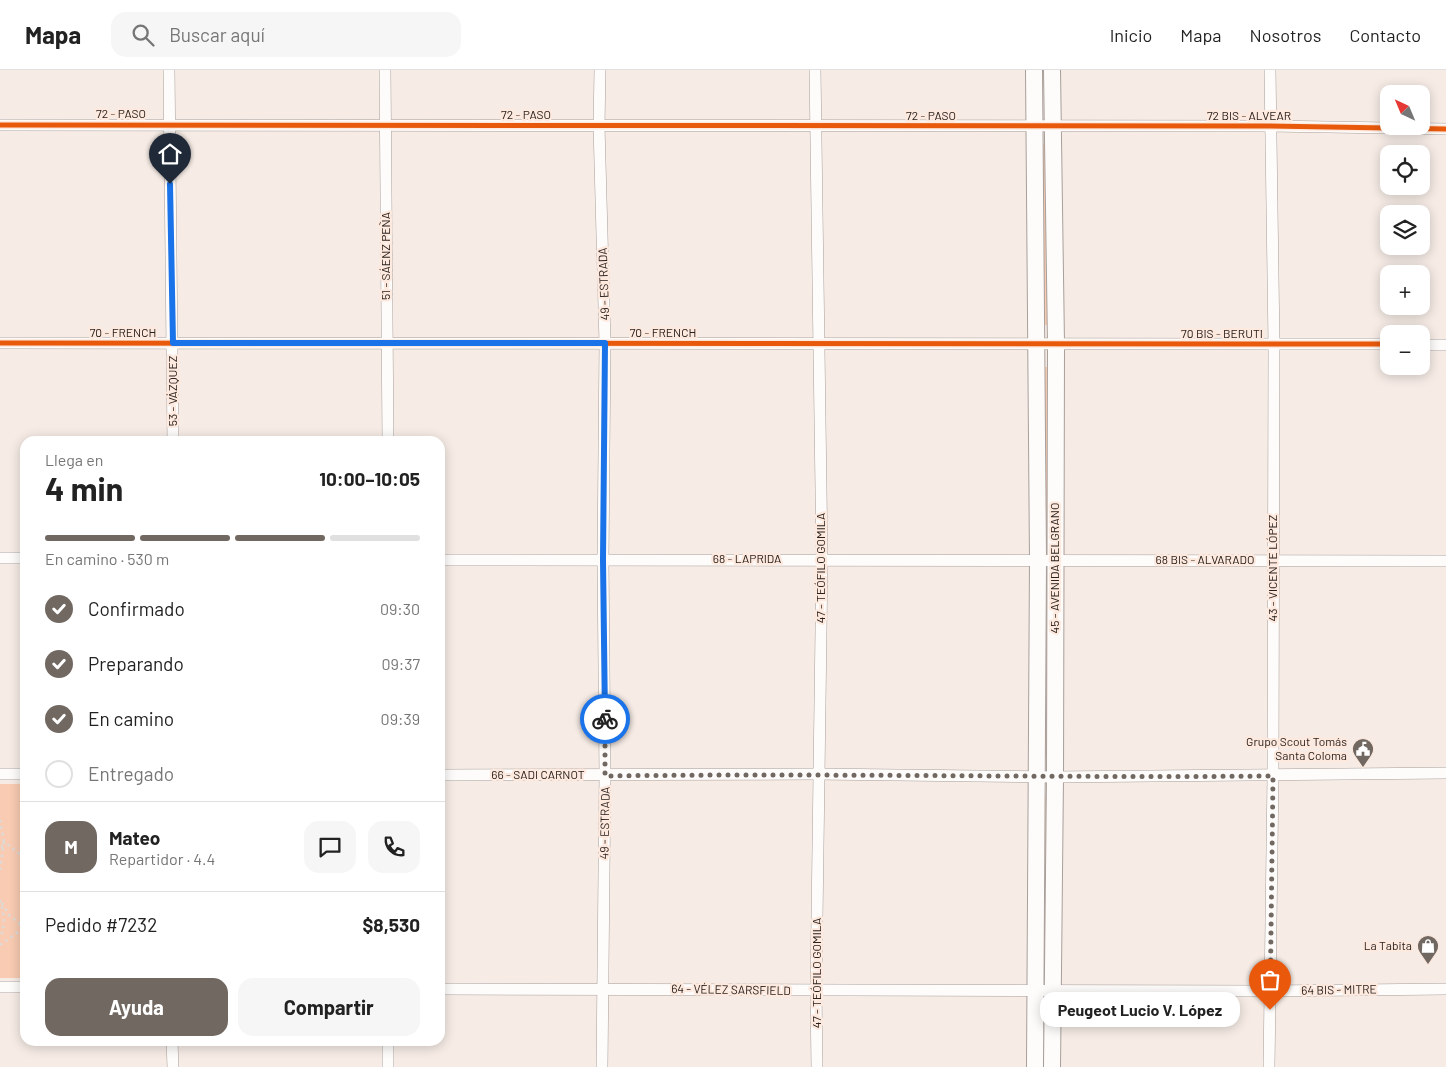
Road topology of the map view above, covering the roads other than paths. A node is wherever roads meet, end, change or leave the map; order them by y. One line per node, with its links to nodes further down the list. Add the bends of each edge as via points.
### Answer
1 (169, 70): 8 (street, 53 - VÁZQUEZ)
2 (385, 70): 9 (street, 51 - SÁENZ PEÑA)
3 (600, 70): 12 (street, 49 - ESTRADA)
4 (815, 70): 11 (street, 47 - TEÓFILO GOMILA)
5 (1034, 70): 13 (main road, 45 - AVENIDA BELGRANO)
6 (1052, 70): 14 (main road, 45 - AVENIDA BELGRANO)
7 (1270, 70): 15 (street, 43 - VICENTE LÓPEZ)
8 (169, 124): 9 (street, 72 - PASO); 10 (street, 72 - PASO); 18 (street, 53 - VÁZQUEZ)
9 (385, 124): 12 (street, 72 - PASO); 19 (street, 51 - SÁENZ PEÑA)
10 (0, 125)
11 (814, 125): 12 (street, 72 - PASO); 13 (street, 72 - PASO); 21 (street, 47 - TEÓFILO GOMILA)
12 (599, 126): 20 (street, 49 - ESTRADA)
13 (1034, 126): 14 (street, 72 - PASO); 27 (main road, 45 - AVENIDA BELGRANO)
14 (1052, 126): 15 (street, 72 BIS - ALVEAR); 22 (main road, 45 - AVENIDA BELGRANO)
15 (1270, 126): 16 (street, 72 BIS - ALVEAR); 23 (street, 43 - VICENTE LÓPEZ)
16 (1446, 129)
17 (0, 343): 18 (street, 70 - FRENCH)
18 (173, 343): 19 (street, 70 - FRENCH); 28 (street, 53 - VÁZQUEZ)
19 (387, 343): 20 (street, 70 - FRENCH); 29 (street, 51 - SÁENZ PEÑA)
20 (605, 343): 21 (street, 70 - FRENCH); 34 (street, 49 - ESTRADA)
21 (819, 344): 27 (street, 70 - FRENCH); 32 (street, 47 - TEÓFILO GOMILA)
22 (1056, 344): 23 (street, 70 BIS - BERUTI); 27 (street, 70 - FRENCH); 37 (main road, 45 - AVENIDA BELGRANO)
23 (1274, 344): 24 (street, 70 BIS - BERUTI); 36 (street, 43 - VICENTE LÓPEZ)
24 (1380, 344)
25 (1430, 344): 26 (street)
26 (1446, 345)
27 (1036, 346): 35 (main road, 45 - AVENIDA BELGRANO)
28 (172, 436)
29 (388, 436)
30 (0, 558): 31 (street)
31 (20, 558)
32 (822, 559): 34 (street, 68 - LAPRIDA); 35 (street, 68 - LAPRIDA); 43 (street, 47 - TEÓFILO GOMILA)
33 (445, 560): 34 (street, 68 - LAPRIDA)
34 (603, 560): 44 (street, 49 - ESTRADA)
35 (1038, 560): 37 (street, 68 - LAPRIDA); 45 (main road, 45 - AVENIDA BELGRANO)
36 (1272, 560): 37 (street, 68 BIS - ALVARADO); 38 (street, 68 BIS - ALVARADO); 46 (street, 43 - VICENTE LÓPEZ)
37 (1054, 561): 47 (main road, 45 - AVENIDA BELGRANO)
38 (1446, 561)
39 (1446, 773): 46 (street, 66 - SADI CARNOT)
40 (0, 774): 41 (street)
41 (20, 774)
42 (445, 774): 44 (street, 66 - SADI CARNOT)
43 (818, 774): 44 (street, 66 - SADI CARNOT); 45 (street, 66 - SADI CARNOT); 54 (street, 47 - TEÓFILO GOMILA)
44 (605, 776): 50 (street, 49 - ESTRADA)
45 (1036, 776): 47 (street, 66 - SADI CARNOT); 53 (main road, 45 - AVENIDA BELGRANO)
46 (1273, 776): 47 (street, 66 - SADI CARNOT); 55 (street, 43 - VICENTE LÓPEZ)
47 (1055, 777): 53 (main road, 45 - AVENIDA BELGRANO)
48 (0, 987): 49 (street)
49 (20, 987)
50 (602, 988): 51 (street, 64 - VÉLEZ SARSFIELD); 54 (street, 64 - VÉLEZ SARSFIELD); 60 (street, 49 - ESTRADA)
51 (445, 989)
52 (1446, 989): 55 (street, 64 BIS - MITRE)
53 (1044, 990): 54 (street, 64 - VÉLEZ SARSFIELD); 55 (street, 64 BIS - MITRE); 62 (main road, 45 - AVENIDA BELGRANO); 63 (main road, 45 - AVENIDA BELGRANO)
54 (816, 991): 61 (street, 47 - TEÓFILO GOMILA)
55 (1270, 991): 64 (street, 43 - VICENTE LÓPEZ)
56 (172, 1046): 58 (street)
57 (388, 1046): 59 (street)
58 (173, 1067)
59 (388, 1067)
60 (602, 1067)
61 (817, 1067)
62 (1035, 1067)
63 (1052, 1067)
64 (1269, 1067)

